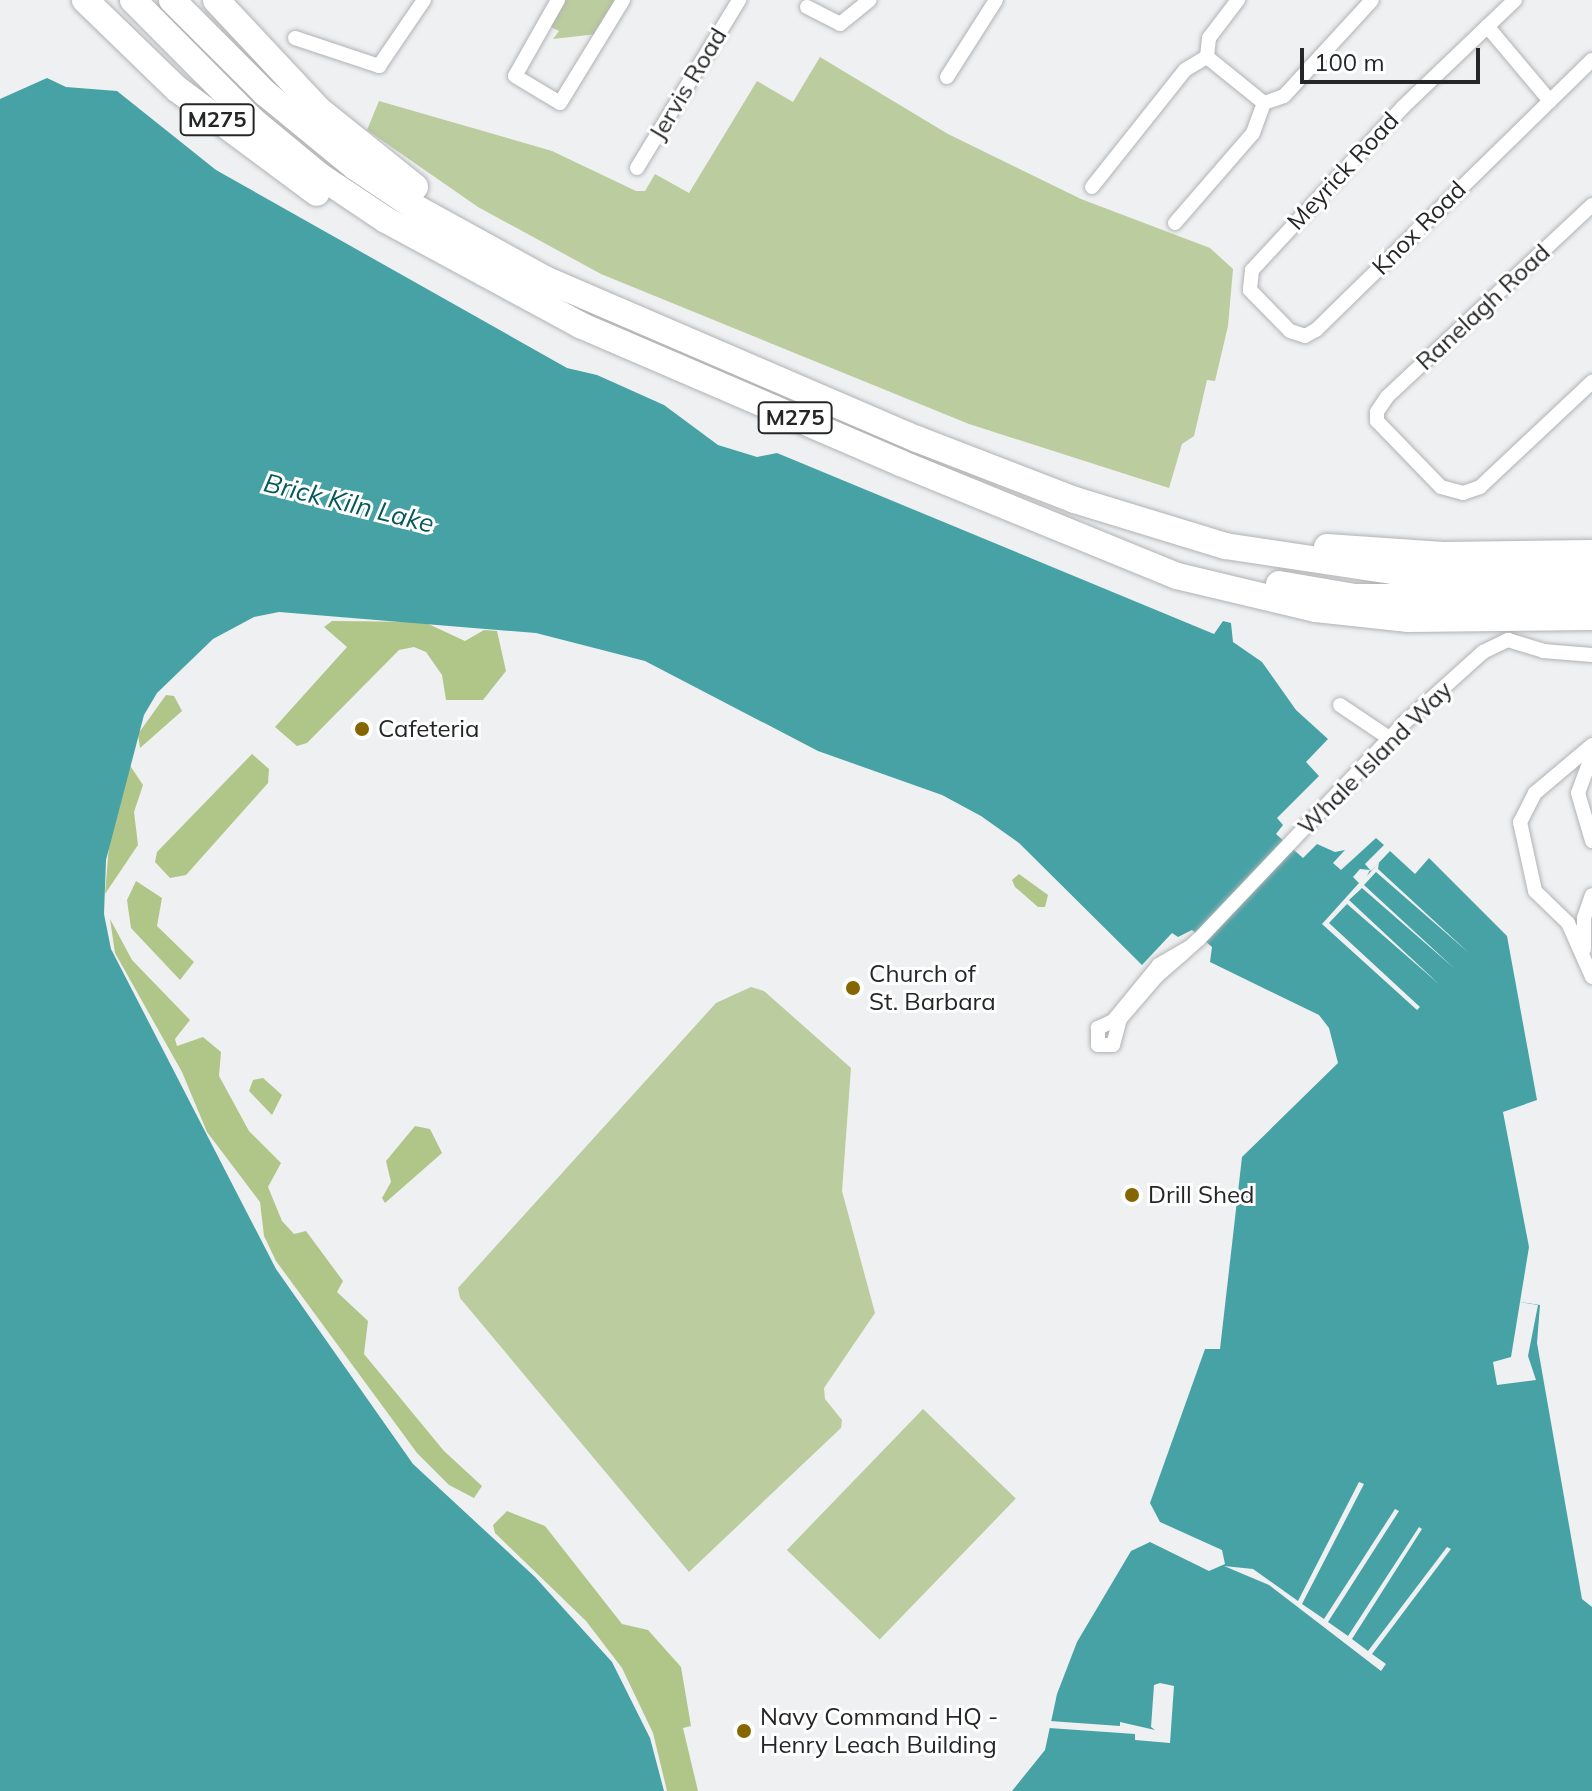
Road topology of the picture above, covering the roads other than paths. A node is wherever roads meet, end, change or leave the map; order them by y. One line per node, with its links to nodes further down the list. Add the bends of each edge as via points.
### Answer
1 (85, 0): 28 (highway, M275, via 177,89 305,185 364,221)
2 (133, 0): 28 (highway, M275, via 205,77 320,176)
3 (172, 0): 29 (highway, M275, via 265,93 355,167 416,208)
4 (216, 0): 29 (highway, M275, via 280,72 347,134)
5 (424, 0): 18 (street, via 378,74)
6 (558, 0): 7 (street, via 515,76 560,103)
7 (623, 0)
8 (739, 0): 24 (street, Jervis Road)
9 (870, 0): 15 (street)
10 (996, 0): 21 (street)
11 (1238, 0): 19 (street, via 1209,38)
12 (1372, 0): 23 (street, via 1284,96)
13 (1515, 0): 16 (street, Meyrick Road)
14 (807, 7): 15 (street, via 836,23)
15 (851, 19): 17 (street)
16 (1487, 26): 22 (street); 30 (street, Meyrick Road, via 1381,129 1254,266)
17 (841, 35)
18 (295, 38)
19 (1207, 57): 23 (street); 25 (street, via 1185,70)
20 (1592, 60): 22 (street, Knox Road)
21 (947, 77)
22 (1550, 101): 30 (street, Knox Road, via 1312,333 1290,331)
23 (1264, 103): 27 (street, via 1253,133)
24 (637, 168)
25 (1092, 187)
26 (1592, 205): 31 (street, Ranelagh Road, via 1377,412 1379,423 1441,487 1463,493 1480,487)
27 (1175, 223)
28 (478, 273): 33 (highway, M275, via 595,332)
29 (545, 279): 32 (highway, M275, via 917,439)
30 (1247, 281)
31 (1592, 382)
32 (1126, 517): 34 (highway, M275, via 1369,551); 35 (highway, M275, via 1225,546 1364,569 1418,575)
33 (1119, 550): 36 (highway, M275, via 1355,597); 37 (highway, M275, via 1177,576 1316,609 1408,619)
34 (1592, 553)
35 (1592, 574)
36 (1592, 597)
37 (1592, 617)
38 (1592, 655): 40 (street, Whale Island Way, via 1543,651 1508,640 1495,643)
39 (1340, 705): 40 (street)
40 (1389, 738): 45 (street, Whale Island Way)
41 (1592, 745): 46 (street, via 1535,793 1520,822 1535,891 1563,917)
42 (1592, 755): 43 (street, via 1578,793)
43 (1592, 841)
44 (1592, 895): 46 (street, via 1584,918)
45 (1188, 948): 45 (street, via 1126,1011 1111,1029 1122,1007 1160,964)
46 (1584, 953): 47 (street)
47 (1592, 977)

